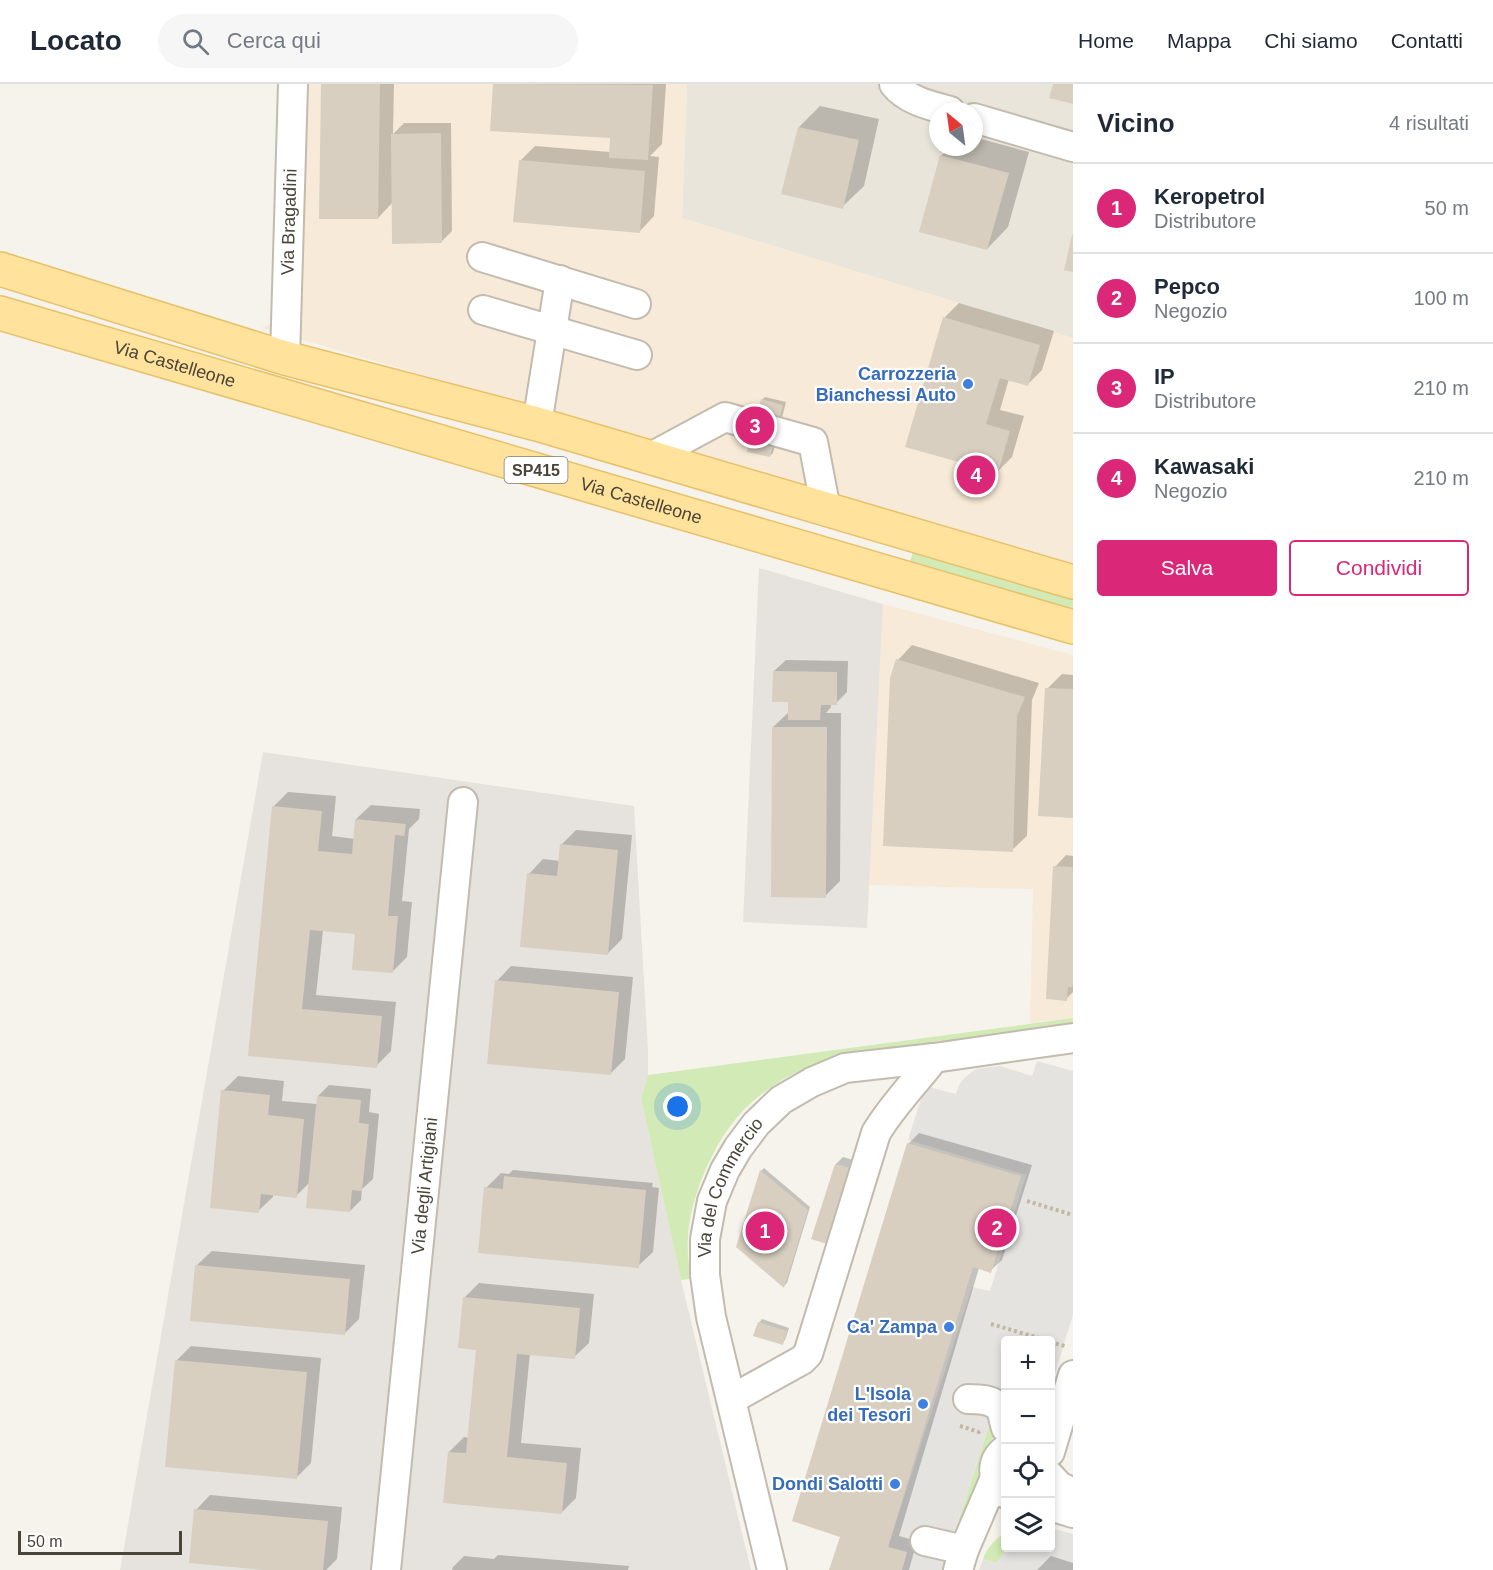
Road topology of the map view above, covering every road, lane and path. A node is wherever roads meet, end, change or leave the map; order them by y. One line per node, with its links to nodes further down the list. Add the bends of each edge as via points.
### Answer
1 (293, 84): 14 (street, Via Bragadini)
2 (894, 84): 3 (street, via 898,90)
3 (929, 105)
4 (983, 121): 5 (street)
5 (1073, 147)
6 (482, 257): 8 (street)
7 (0, 269): 14 (main road, Via Castelleone / SP415)
8 (560, 280): 9 (street); 12 (street)
9 (636, 304)
10 (483, 310): 12 (street)
11 (0, 313): 19 (main road, Via Castelleone / SP415)
12 (551, 330): 13 (street); 15 (street)
13 (637, 355)
14 (285, 358): 15 (main road, Via Castelleone / SP415)
15 (537, 424): 16 (main road, Via Castelleone / SP415)
16 (649, 458): 17 (main road, Via Castelleone / SP415); 17 (street, via 725,417 813,442)
17 (826, 510): 18 (main road, Via Castelleone / SP415)
18 (1073, 582)
19 (1073, 627)
20 (463, 802): 43 (street, Via degli Artigiani)
21 (1070, 1040): 22 (street, Via del Commercio)
22 (934, 1058): 30 (street, via 876,1133 808,1354); 30 (street, Via del Commercio, via 845,1068 812,1082 781,1100 738,1148 712,1201 705,1239 711,1317)
23 (1027, 1202): 24 (path)
24 (1073, 1215)
25 (991, 1324): 26 (path)
26 (1030, 1336)
27 (1055, 1343): 28 (path)
28 (1065, 1346)
29 (1073, 1375): 33 (street)
30 (732, 1399): 44 (street, Via del Commercio)
31 (968, 1399): 32 (street, via 989,1401)
32 (1001, 1413)
33 (1055, 1424)
34 (1001, 1453): 36 (street, via 994,1463)
35 (1055, 1482): 37 (street)
36 (1001, 1489)
37 (1073, 1493)
38 (1001, 1495): 42 (street)
39 (1055, 1508): 40 (street)
40 (1073, 1513)
41 (925, 1541): 42 (street)
42 (961, 1560)
43 (386, 1570)
44 (772, 1570)

